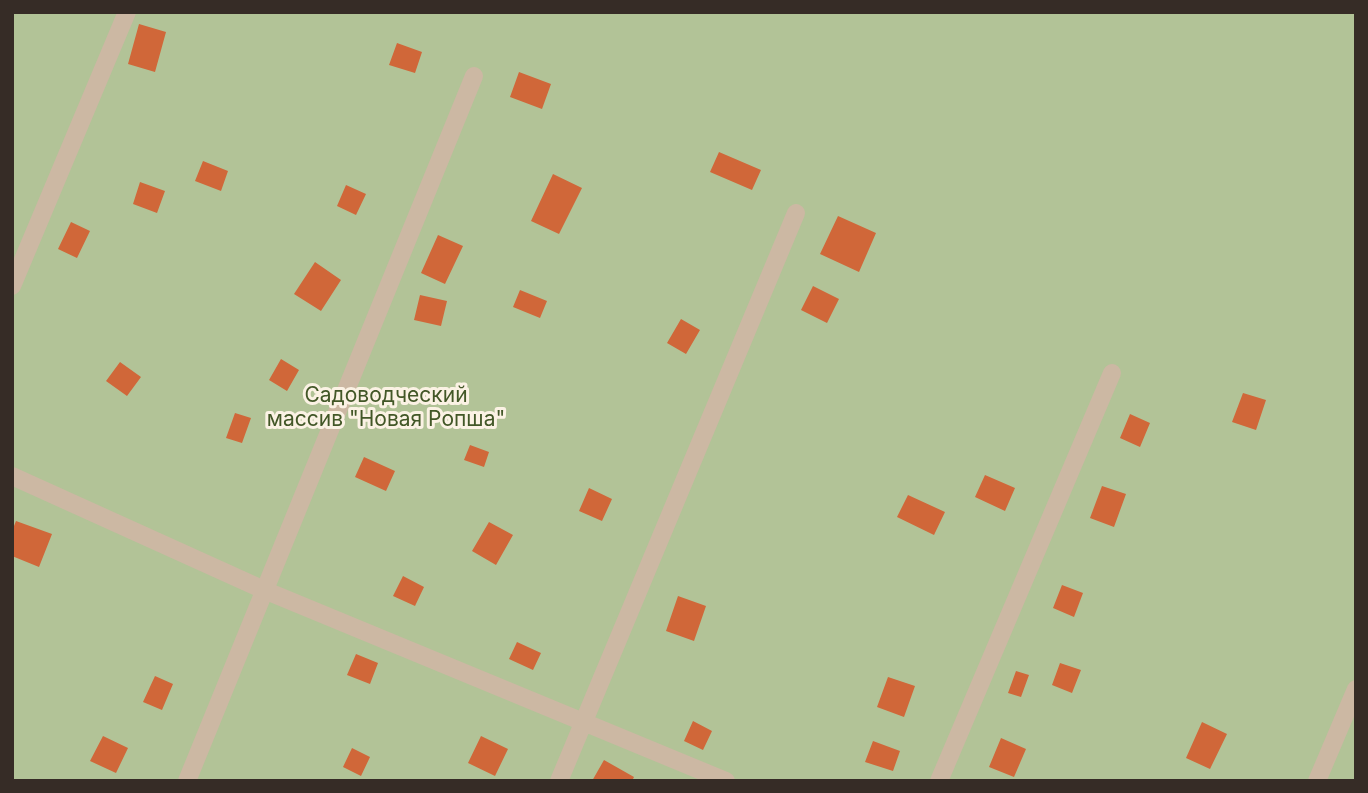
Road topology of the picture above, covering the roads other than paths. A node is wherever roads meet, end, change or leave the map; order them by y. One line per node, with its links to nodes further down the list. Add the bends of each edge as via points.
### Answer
1 (127, 12): 4 (street)
2 (474, 76): 7 (street)
3 (796, 214): 9 (street)
4 (12, 286)
5 (1112, 373): 13 (street)
6 (12, 476): 7 (street)
7 (264, 590): 9 (street); 10 (street)
8 (1356, 689): 14 (street)
9 (583, 723): 11 (street); 12 (street)
10 (187, 781)
11 (559, 781)
12 (726, 781)
13 (939, 781)
14 (1317, 781)

